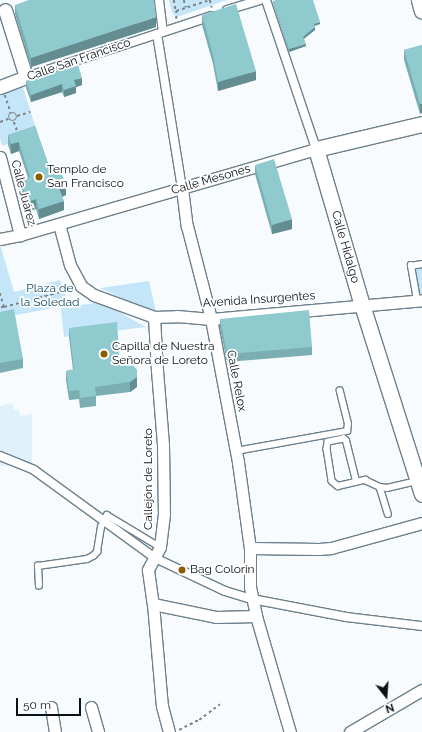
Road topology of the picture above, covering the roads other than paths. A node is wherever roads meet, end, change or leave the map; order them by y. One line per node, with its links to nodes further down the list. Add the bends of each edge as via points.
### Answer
1 (159, 0): 8 (street, Calle Relox)
2 (259, 0): 8 (street, Calle San Francisco)
3 (266, 0): 12 (street, Calle Hidalgo)
4 (418, 0): 7 (main road)
5 (18, 5): 6 (street)
6 (2, 10): 9 (street)
7 (422, 11)
8 (160, 33): 9 (street, Calle San Francisco); 14 (street, Calle Relox)
9 (26, 78): 10 (street, Calle San Francisco)
10 (1, 86)
11 (422, 124): 12 (main road, Calle Mesones)
12 (316, 149): 14 (street, Calle Mesones); 20 (main road, Calle Hidalgo)
13 (0, 157): 16 (street, Calle Juárez)
14 (182, 188): 15 (street, Calle Mesones); 22 (street, Calle Relox, via 187,226)
15 (59, 224): 16 (street, Calle Mesones); 21 (street, Avenida Insurgentes, via 70,265 81,286 94,295)
16 (20, 235): 17 (street, Calle Mesones)
17 (0, 239)
18 (422, 264): 19 (lane, via 411,266)
19 (419, 300): 20 (street, Avenida Insurgentes)
20 (362, 305): 22 (street, Avenida Insurgentes); 28 (main road, Calle Hidalgo)
21 (154, 318): 22 (street, Avenida Insurgentes, via 177,316); 32 (street, Callejón de Loreto, via 164,445 164,514)
22 (211, 319): 24 (street, Calle Relox)
23 (340, 391): 24 (lane, via 348,424 347,431)
24 (236, 451): 33 (street, Calle Relox)
25 (0, 456): 30 (street, via 34,470)
26 (356, 481): 26 (lane, via 338,486 334,484 328,442 344,439 346,441); 27 (lane, via 365,480)
27 (380, 487): 28 (lane); 29 (lane)
28 (420, 487)
29 (388, 514)
30 (104, 521): 32 (lane, via 107,515); 34 (street); 35 (lane, via 94,556 38,566)
31 (422, 523): 33 (street, via 331,548)
32 (160, 547): 34 (street, Callejón de Loreto)
33 (250, 548): 36 (street, Calle Relox)
34 (155, 558): 36 (street, via 225,591); 37 (street, Callejón de Loreto, via 148,570)
35 (39, 586)
36 (252, 599): 38 (street, Calle Relox); 39 (street, via 346,617)
37 (153, 604): 38 (street, via 216,617); 45 (street, Callejón de Loreto, via 162,706)
38 (256, 616): 46 (street, Calle Relox)
39 (422, 626)
40 (422, 690): 47 (street)
41 (51, 707): 43 (street)
42 (91, 707): 44 (street)
43 (55, 732)
44 (98, 732)
45 (169, 732)
46 (290, 732)
47 (350, 732)

